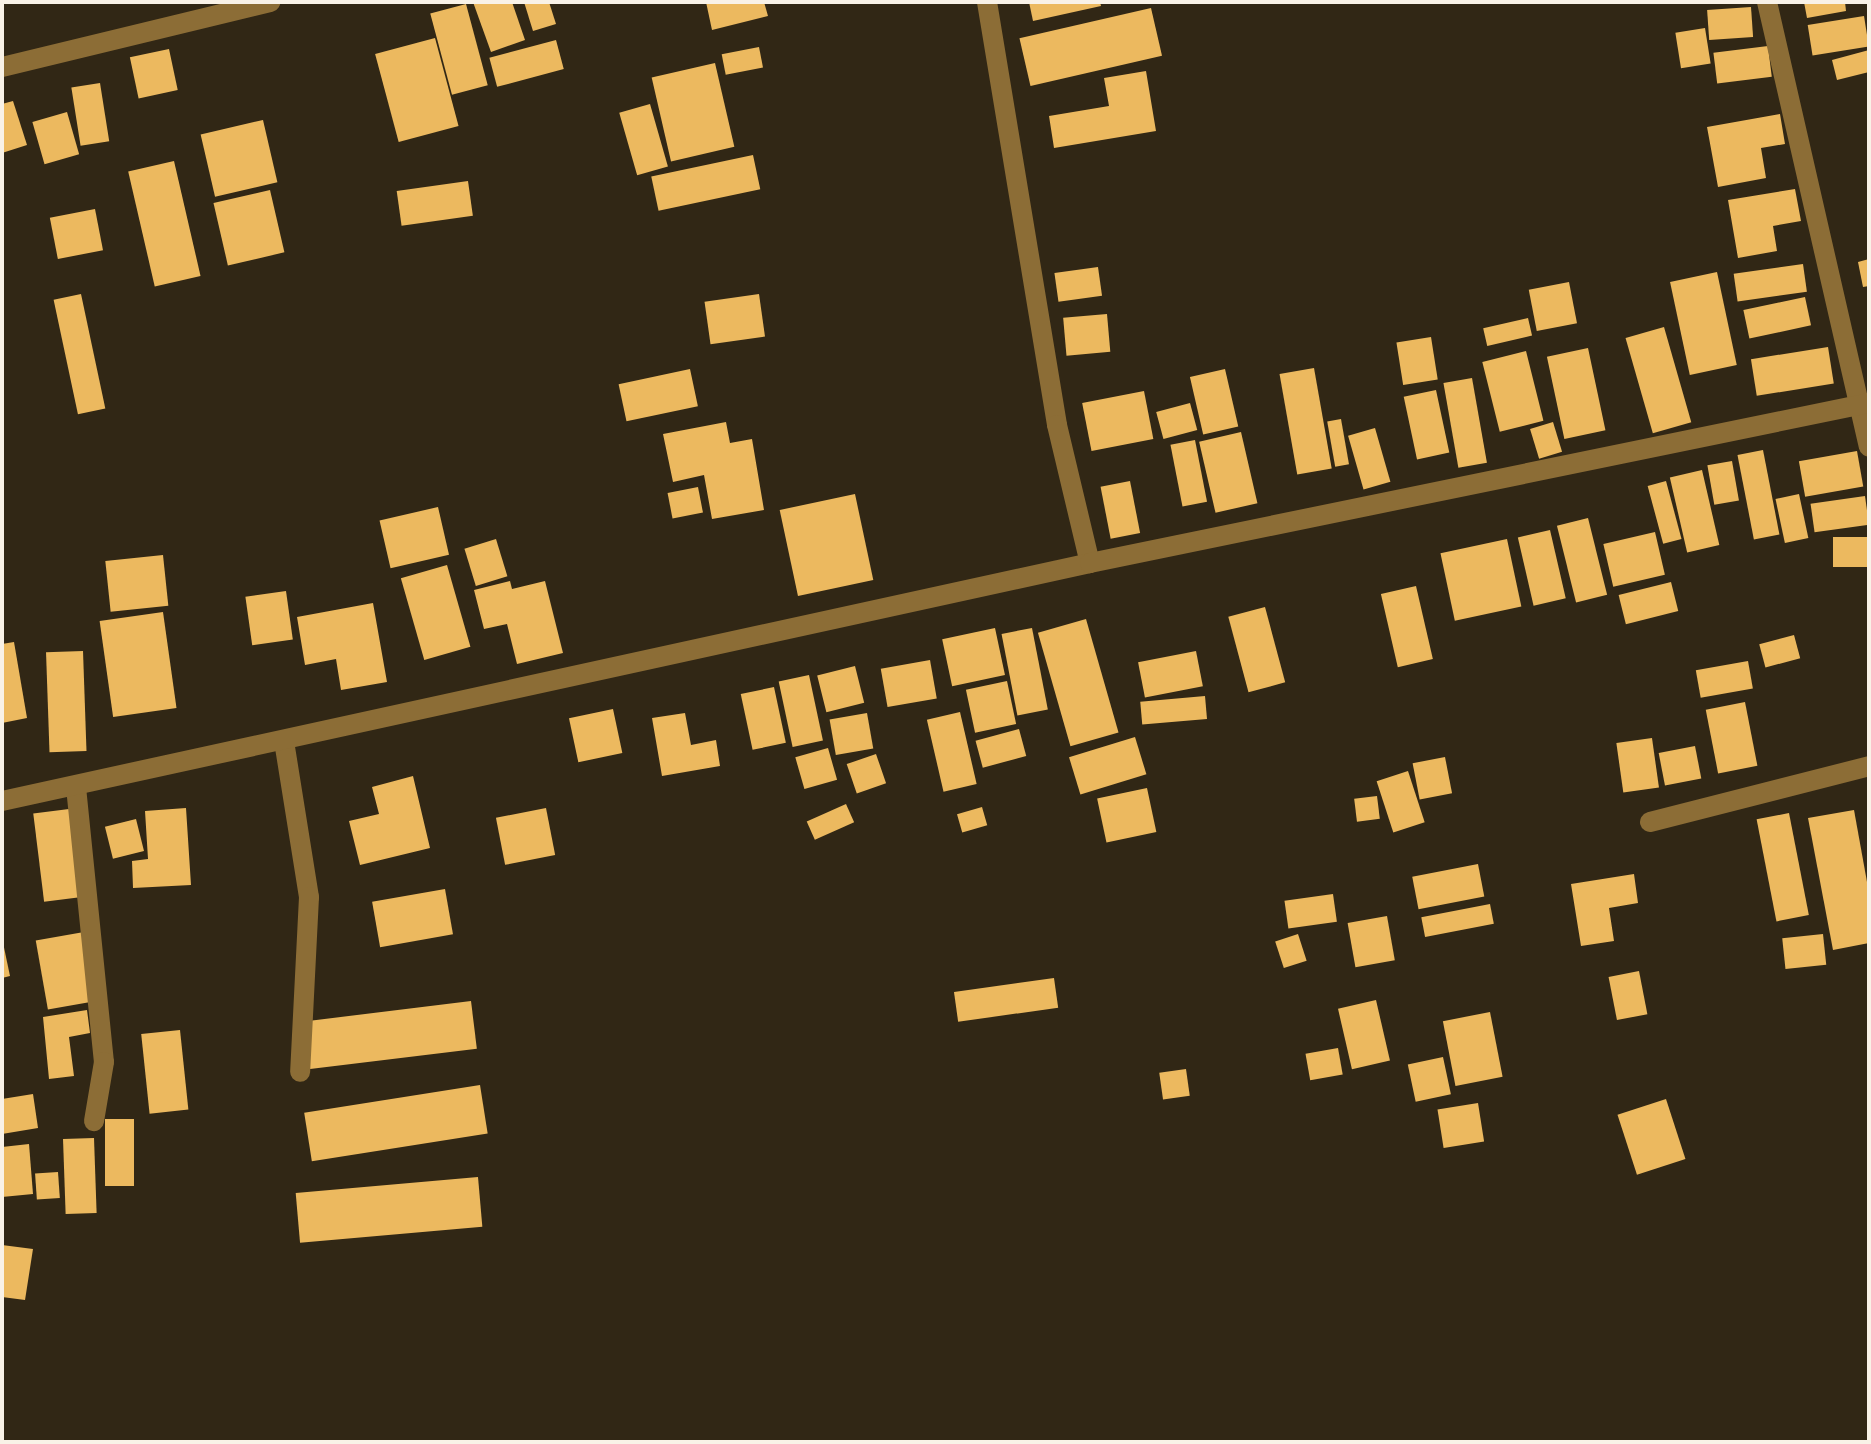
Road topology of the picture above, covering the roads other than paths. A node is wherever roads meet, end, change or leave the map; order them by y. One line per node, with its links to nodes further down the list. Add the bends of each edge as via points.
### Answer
1 (270, 2): 4 (street)
2 (987, 2): 7 (street, via 1057,425)
3 (1767, 2): 5 (street)
4 (2, 67)
5 (1865, 404): 6 (street); 7 (street)
6 (1869, 446)
7 (1090, 563): 8 (street)
8 (284, 741): 10 (street); 13 (street, via 309,897)
9 (1869, 766): 12 (street)
10 (76, 787): 11 (street); 14 (street, via 104,1062)
11 (2, 801)
12 (1650, 822)
13 (300, 1072)
14 (94, 1121)

